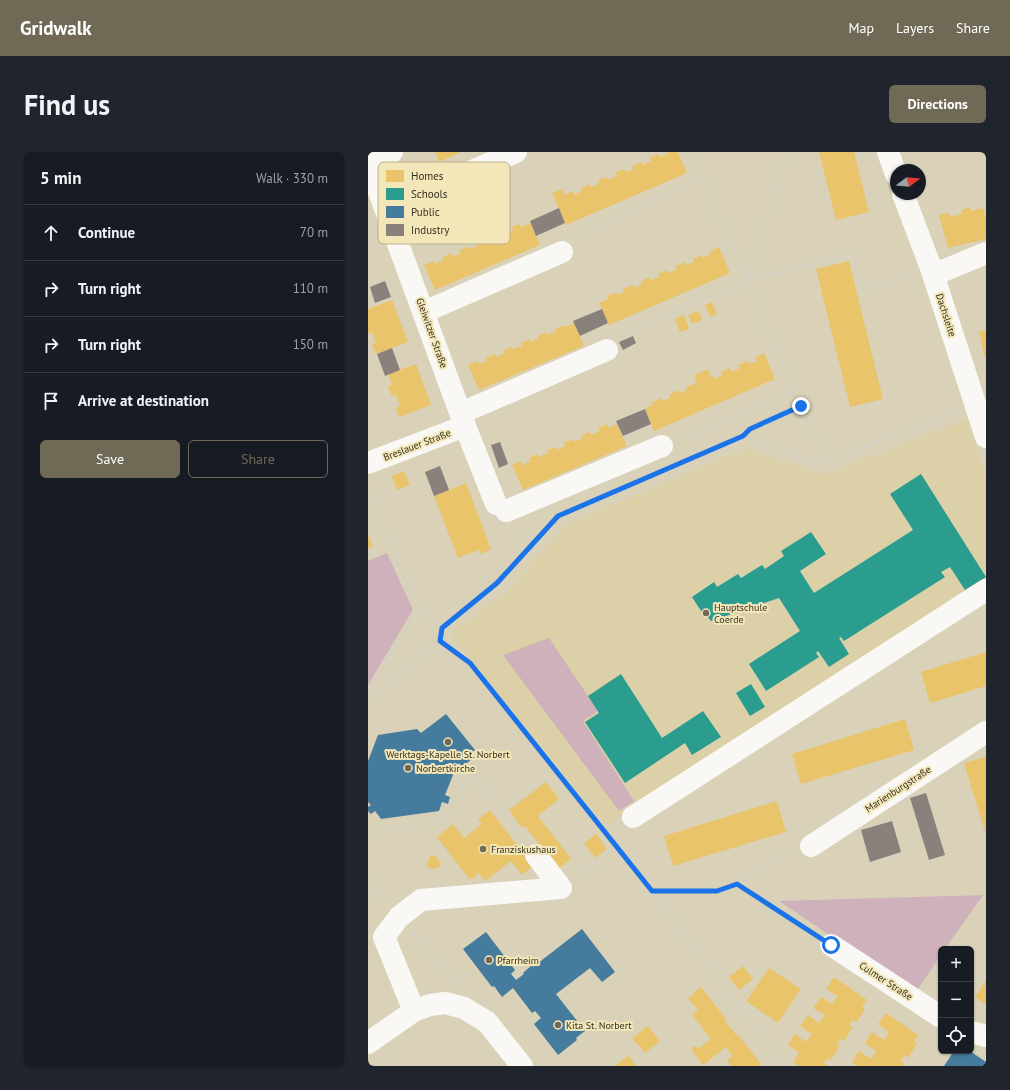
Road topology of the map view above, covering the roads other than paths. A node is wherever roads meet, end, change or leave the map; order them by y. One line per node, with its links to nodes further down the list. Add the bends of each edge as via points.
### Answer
1 (392, 152): 3 (street)
2 (516, 152): 4 (street)
3 (368, 162): 5 (street, Gleiwitzer Straße)
4 (493, 162)
5 (378, 188)
6 (906, 200): 10 (street, Dachsleite)
7 (399, 244): 11 (street, Gleiwitzer Straße)
8 (562, 252): 11 (street)
9 (986, 253): 10 (street)
10 (932, 272): 13 (street, Dachsleite)
11 (424, 312): 14 (street, Gleiwitzer Straße)
12 (607, 350): 14 (street, Breslauer Straße)
13 (977, 393): 15 (street, Dachsleite)
14 (463, 419): 16 (street, Gleiwitzer Straße, via 501,508); 17 (street, Breslauer Straße)
15 (986, 437)
16 (662, 446)
17 (368, 463)
18 (986, 590): 20 (street)
19 (986, 732): 21 (street, Marienburgstraße)
20 (633, 817)
21 (811, 846)
22 (536, 855): 24 (street, via 561,888 421,900 399,917 384,937)
23 (831, 945): 25 (street, Culmer Straße)
24 (414, 1011): 28 (street); 29 (street, via 430,1005 445,1004 464,1008 487,1022)
25 (938, 1015)
26 (974, 1033): 27 (street)
27 (986, 1036)
28 (368, 1043)
29 (522, 1066)

